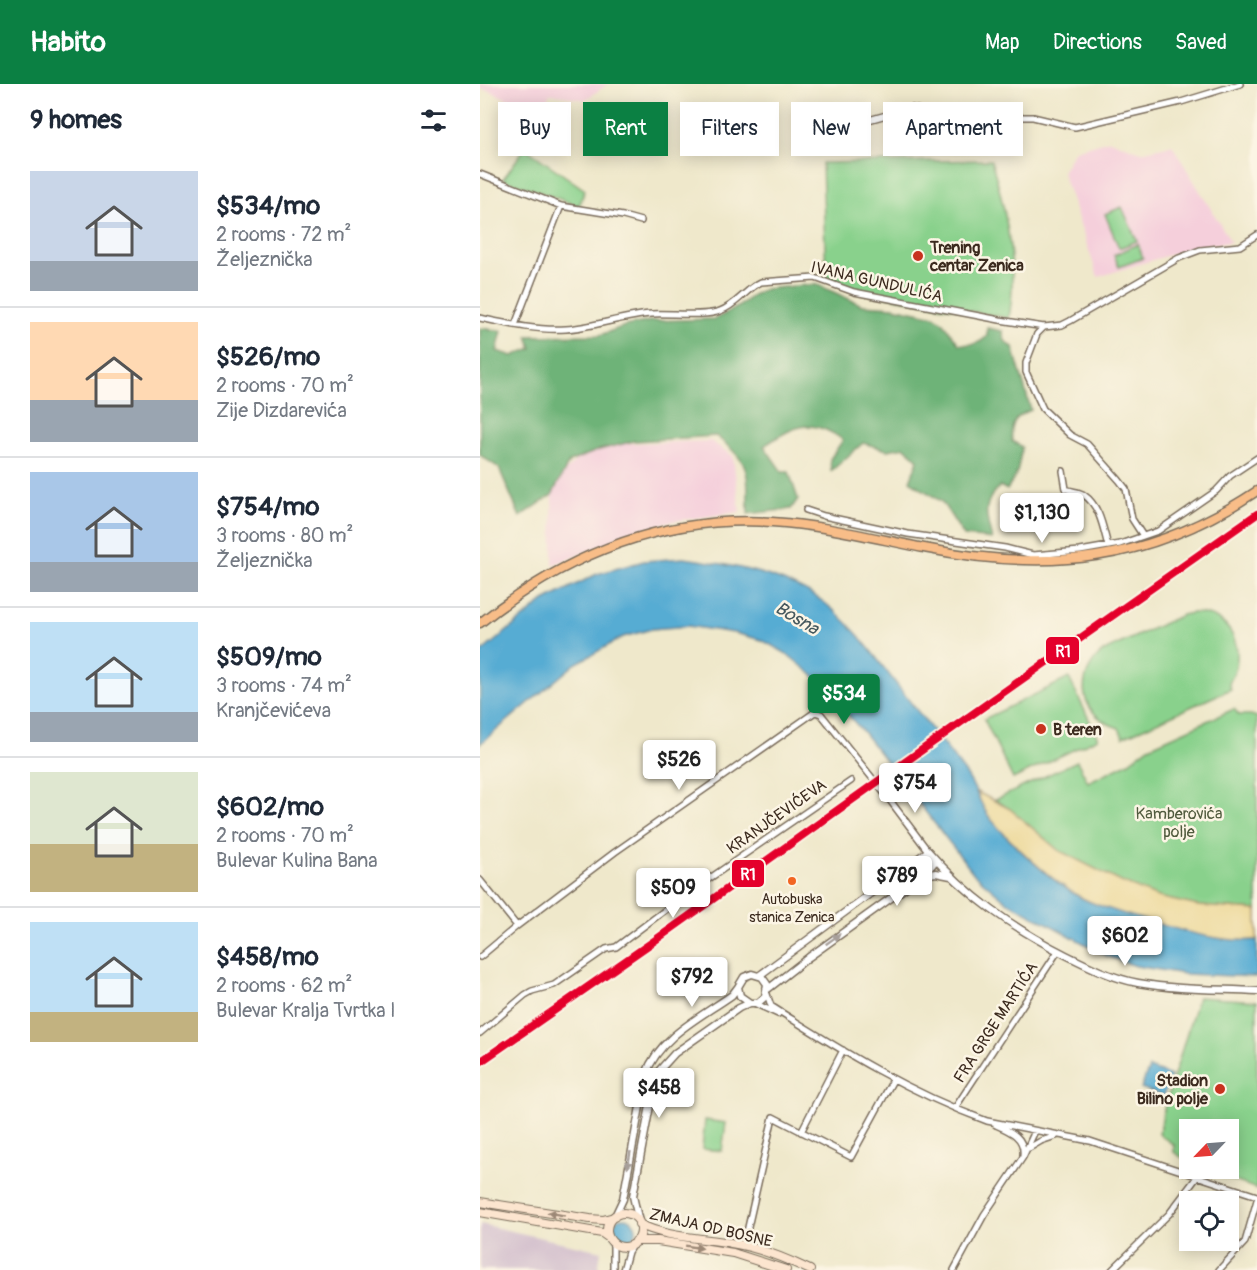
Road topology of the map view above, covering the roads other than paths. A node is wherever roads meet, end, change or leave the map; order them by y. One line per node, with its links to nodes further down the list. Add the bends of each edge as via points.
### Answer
1 (1240, 84): 2 (street, via 1075,127 1022,117 972,123 911,108)
2 (871, 119)
3 (480, 174): 4 (street)
4 (561, 206): 5 (street); 8 (street)
5 (640, 221)
6 (1257, 235): 9 (street, IVANA GUNDULIĆA, via 1240,246 1192,252 1070,321)
7 (480, 318): 8 (street, IVANA GUNDULIĆA)
8 (515, 325): 9 (street, IVANA GUNDULIĆA, via 567,329 649,314 714,313 761,282 815,278 854,292)
9 (1044, 327): 14 (street, via 1037,334 1026,363 1026,372 1043,409 1070,435 1087,444 1119,480 1126,489 1132,519)
10 (1257, 458): 14 (street, via 1176,520)
11 (1063, 471): 15 (street, via 1066,489 1081,493 1097,509)
12 (1257, 492): 16 (highway, via 1164,540 1104,556 1057,561 975,557 772,522 677,528 627,540 574,561 517,594)
13 (806, 510): 15 (street, via 908,534 1033,555)
14 (1143, 536): 15 (street)
15 (1108, 546)
16 (480, 623)
17 (851, 781): 33 (street, KRANJČEVIĆEVA, via 616,947 606,949 554,985 525,995)
18 (928, 851): 19 (street); 23 (street, via 827,722 815,712 683,803); 27 (street)
19 (933, 857): 20 (street, via 933,864); 21 (street)
20 (923, 875): 21 (street); 30 (street, one-way to 20, via 782,976)
21 (952, 877): 25 (street, via 999,916)
22 (480, 880): 23 (street)
23 (517, 926): 26 (street)
24 (480, 947): 26 (street)
25 (1058, 951): 29 (street, via 1097,971 1138,983); 36 (street, FRA GRGE MARTIĆA)
26 (482, 955)
27 (760, 975): 28 (street, via 744,977); 30 (street)
28 (738, 987): 31 (street, via 740,996); 49 (street, one-way to 49, via 663,1045 651,1061 623,1199)
29 (1257, 991)
30 (768, 992): 31 (street, via 762,1000); 32 (street, via 771,1006)
31 (752, 1003): 32 (street); 50 (street, via 675,1053 656,1074 633,1196)
32 (788, 1017): 34 (street)
33 (480, 1033)
34 (843, 1050): 35 (street); 39 (street)
35 (893, 1080): 36 (street); 39 (street, via 851,1157)
36 (955, 1108): 37 (street)
37 (987, 1121): 38 (street); 42 (street, via 1019,1138)
38 (1035, 1131): 40 (street); 41 (street)
39 (801, 1132): 53 (street, via 773,1117)
40 (1058, 1135): 41 (street); 43 (street, via 1090,1141)
41 (1028, 1149): 42 (street)
42 (1023, 1157): 59 (street, via 979,1223)
43 (1179, 1171)
44 (1195, 1179): 60 (street, via 1169,1214)
45 (1203, 1179): 46 (street)
46 (1257, 1198): 61 (street, via 1245,1242)
47 (480, 1202): 49 (main road, ZMAJA OD BOSNE, one-way to 47, via 590,1219)
48 (480, 1212): 51 (main road, ZMAJA OD BOSNE, via 602,1233)
49 (614, 1216): 50 (main road, ZMAJA OD BOSNE, via 625,1213); 51 (main road, via 608,1224)
50 (639, 1223): 52 (main road, ZMAJA OD BOSNE); 53 (main road, ZMAJA OD BOSNE, via 660,1231)
51 (611, 1240): 52 (main road, ZMAJA OD BOSNE, via 623,1247); 55 (street)
52 (635, 1243): 54 (main road, ZMAJA OD BOSNE, one-way to 54, via 658,1241 733,1253); 56 (street)
53 (744, 1245): 58 (main road, ZMAJA OD BOSNE)
54 (777, 1268): 57 (main road, ZMAJA OD BOSNE)
55 (613, 1270)
56 (623, 1270)
57 (786, 1270)
58 (810, 1270)
59 (954, 1270)
60 (1112, 1270)
61 (1220, 1270)

